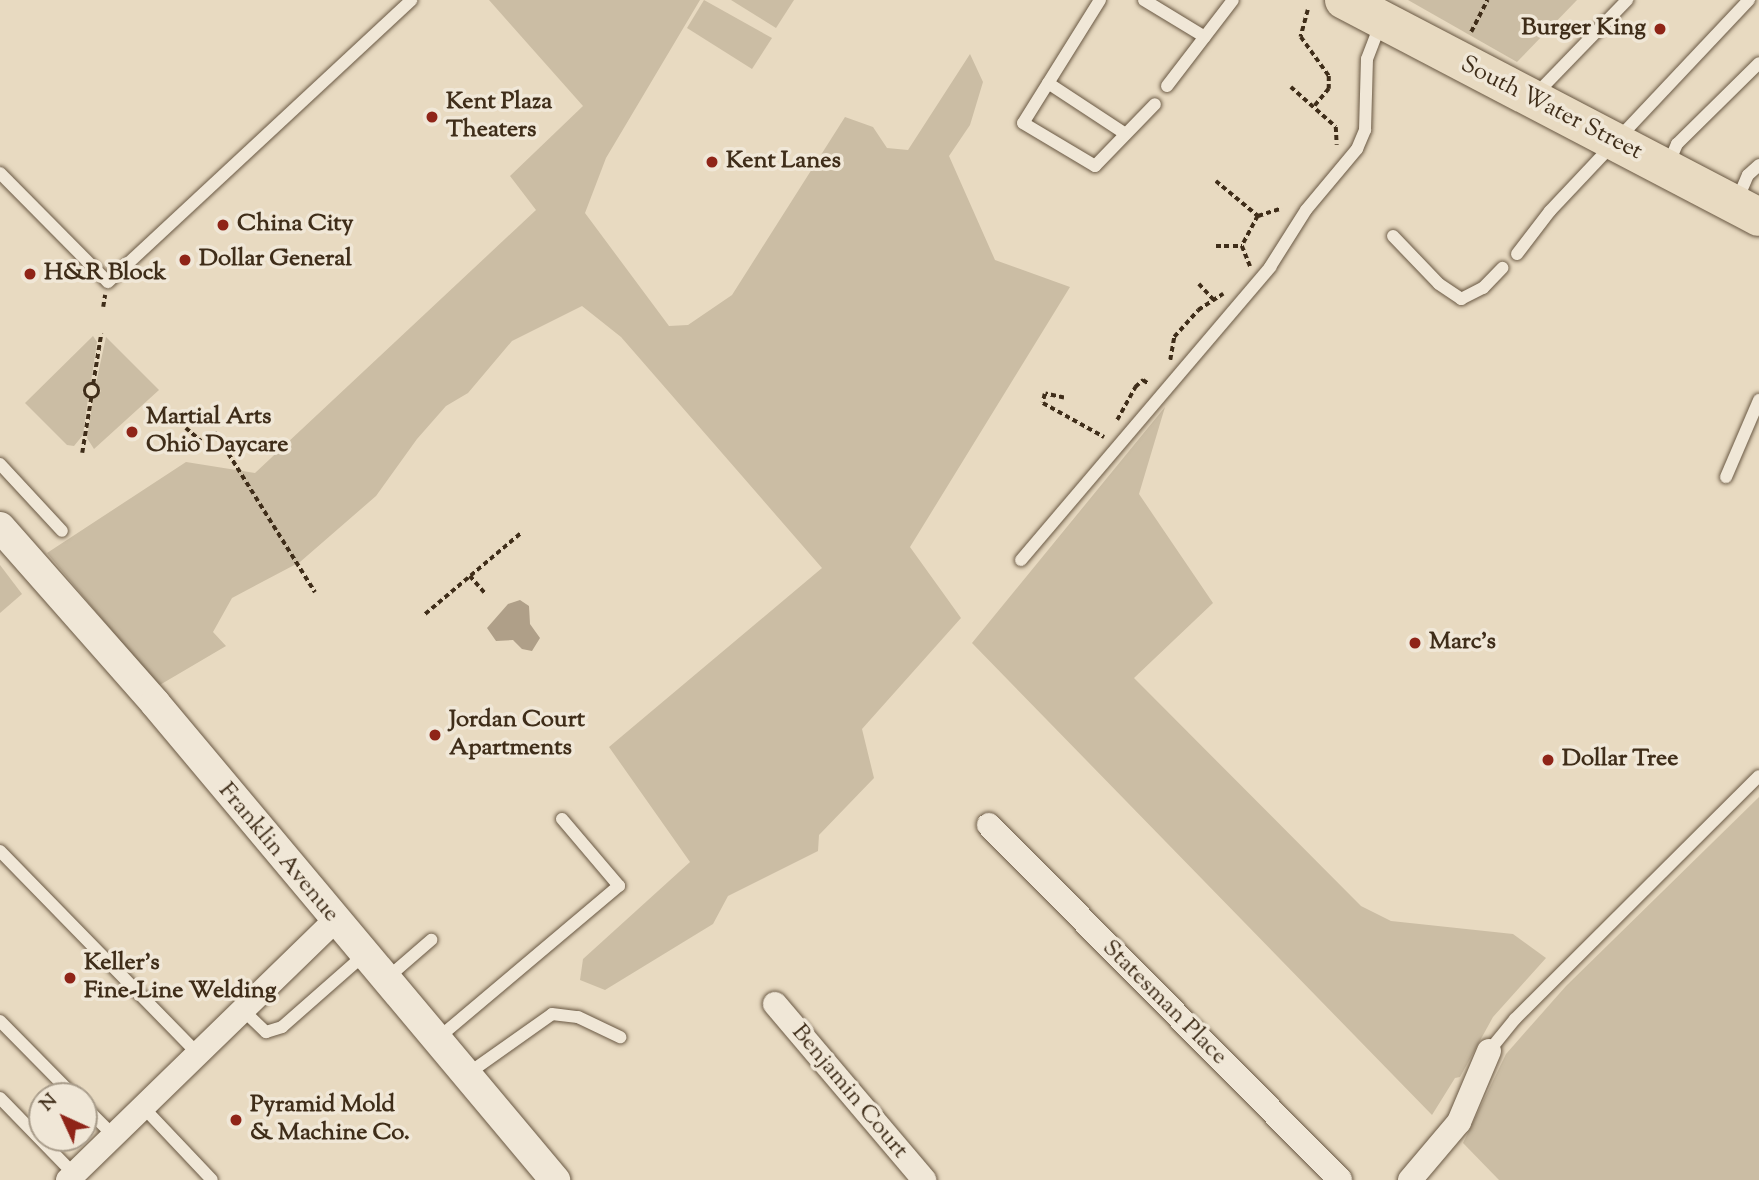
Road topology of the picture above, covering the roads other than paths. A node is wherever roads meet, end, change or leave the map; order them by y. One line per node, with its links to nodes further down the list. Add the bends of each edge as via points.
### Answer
1 (411, 0): 19 (lane, via 108,282)
2 (1100, 0): 11 (lane)
3 (1144, 0): 9 (lane)
4 (1233, 0): 9 (lane)
5 (1627, 0): 13 (lane)
6 (1749, 0): 16 (lane)
7 (1326, 5): 8 (main road, South Water Street)
8 (1382, 20): 13 (main road, South Water Street); 29 (lane, via 1367,59 1365,130 1357,149 1306,210 1270,267)
9 (1205, 37): 12 (lane)
10 (1759, 63): 18 (lane, via 1677,144)
11 (1048, 83): 15 (lane); 15 (lane, via 1023,123 1095,166)
12 (1167, 86)
13 (1531, 99): 16 (main road, South Water Street)
14 (1155, 104): 15 (lane)
15 (1124, 133)
16 (1614, 141): 18 (main road, South Water Street); 22 (lane, via 1600,163 1550,211)
17 (1759, 164): 20 (lane, via 1748,175)
18 (1666, 169): 20 (main road, South Water Street)
19 (0, 173)
20 (1747, 211)
21 (1393, 236): 23 (lane, via 1439,284 1461,299 1483,288)
22 (1517, 254)
23 (1502, 268)
24 (1759, 400): 26 (lane)
25 (0, 464): 28 (lane)
26 (1726, 477)
27 (0, 527): 34 (street, Franklin Avenue, via 155,703)
28 (62, 531)
29 (1021, 560)
30 (1759, 776): 43 (lane, via 1523,1011)
31 (562, 819): 42 (lane, via 619,886)
32 (989, 825): 55 (street, Statesman Place)
33 (0, 850): 44 (lane)
34 (334, 921): 36 (street, Franklin Avenue); 39 (street)
35 (431, 940): 37 (lane)
36 (364, 955): 37 (street, Franklin Avenue); 39 (lane, via 282,1027 266,1032)
37 (385, 979): 42 (street, Franklin Avenue)
38 (775, 1004): 54 (street, Benjamin Court)
39 (243, 1010): 44 (street)
40 (0, 1021): 46 (lane)
41 (620, 1037): 45 (lane, via 578,1017 552,1014)
42 (437, 1039): 45 (street, Franklin Avenue)
43 (1489, 1051): 56 (street, via 1459,1122)
44 (198, 1054): 48 (street)
45 (465, 1075): 53 (street, Franklin Avenue)
46 (60, 1082)
47 (0, 1098): 51 (lane)
48 (143, 1107): 50 (street); 52 (lane)
49 (98, 1120): 50 (lane)
50 (114, 1136): 51 (street)
51 (71, 1177)
52 (212, 1180)
53 (555, 1180)
54 (924, 1180)
55 (1340, 1180)
56 (1410, 1180)

